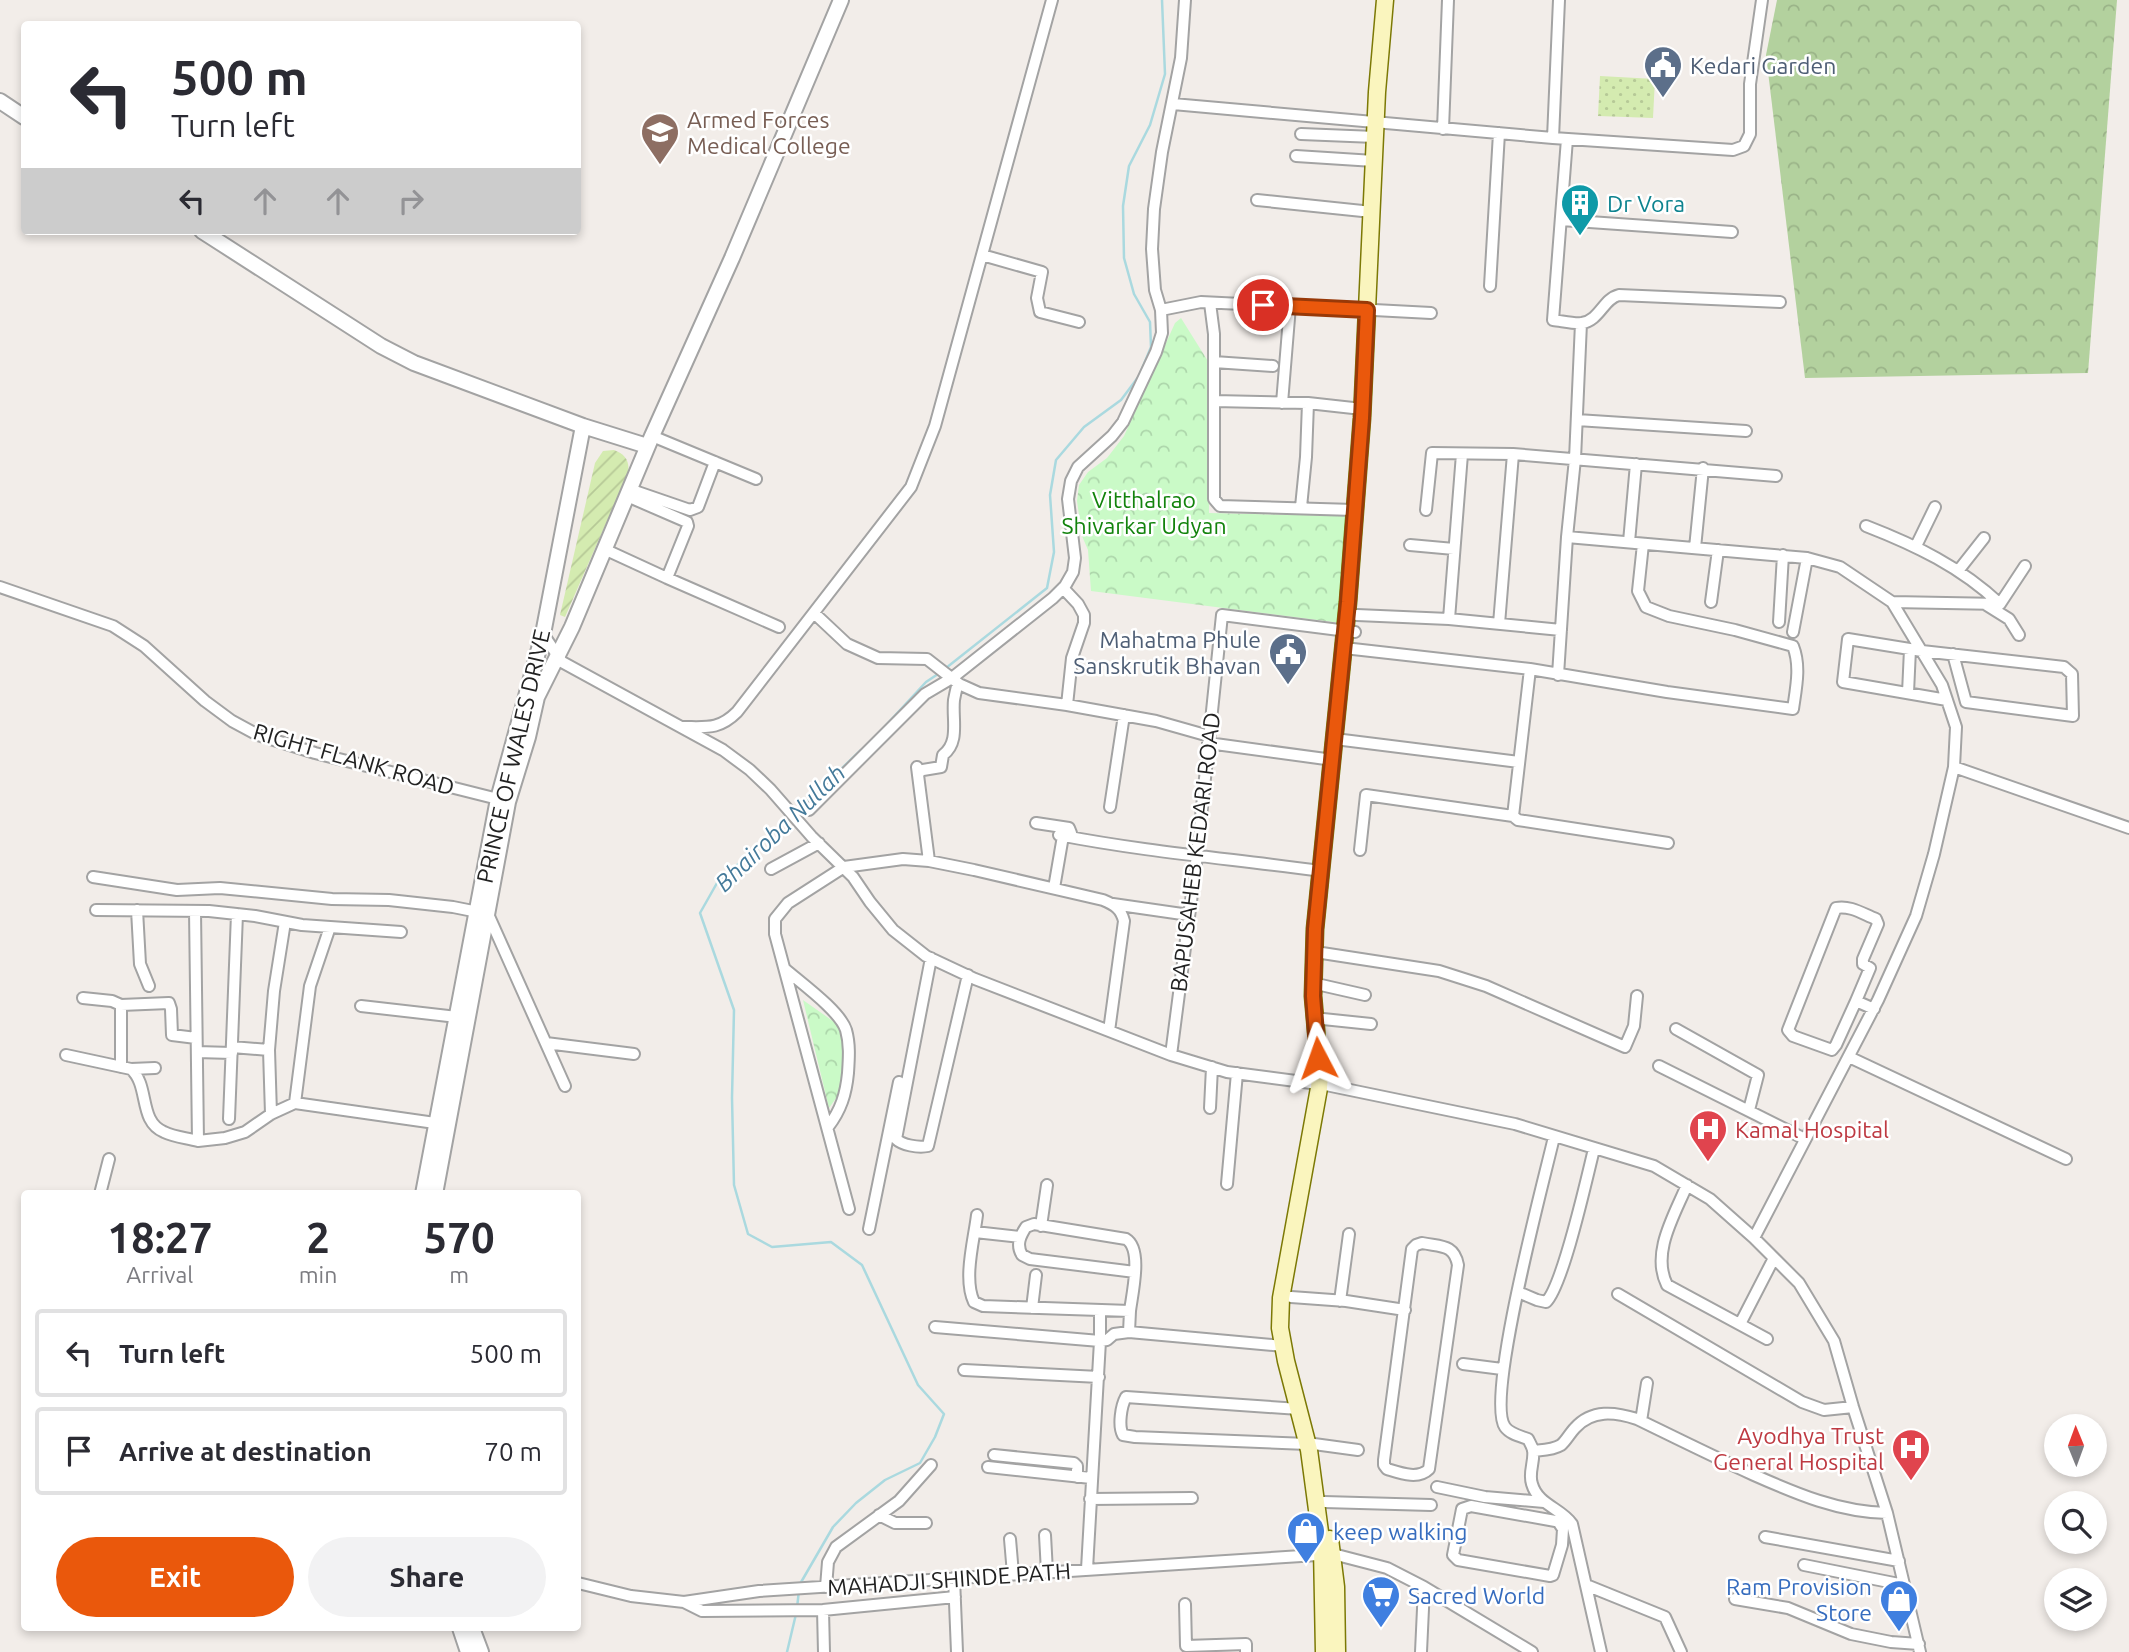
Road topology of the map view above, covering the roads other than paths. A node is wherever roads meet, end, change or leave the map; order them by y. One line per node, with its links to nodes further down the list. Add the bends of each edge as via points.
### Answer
1 (841, 0): 44 (street, PRINCE OF WALES DRIVE)
2 (1052, 0): 25 (street)
3 (1185, 0): 10 (street)
4 (1385, 0): 12 (main road)
5 (1392, 0): 12 (main road)
6 (1448, 0): 13 (street)
7 (1559, 0): 16 (street)
8 (1762, 0): 17 (street, via 1750,84 1750,134 1744,146 1733,150)
9 (0, 101): 11 (street)
10 (1173, 104): 12 (street); 30 (street, via 1154,209 1152,249)
11 (21, 115)
12 (1379, 128): 13 (street); 15 (street); 19 (main road); 31 (main road)
13 (1443, 129): 14 (street)
14 (1499, 133): 16 (street); 26 (street)
15 (1301, 134)
16 (1553, 138): 17 (street)
17 (1567, 139): 22 (street)
18 (1296, 156): 19 (street)
19 (1374, 162): 21 (main road)
20 (1257, 200): 21 (street)
21 (1371, 212): 31 (main road)
22 (1561, 220): 23 (street); 34 (street, via 1553,320)
23 (1732, 232)
24 (208, 235): 42 (street, via 388,350)
25 (982, 255): 33 (street, via 1042,272 1037,298 1041,312); 80 (street, via 935,426 911,487)
26 (1490, 286)
27 (1780, 302): 34 (street, via 1619,295 1611,297 1591,320)
28 (1210, 303): 29 (street); 30 (street); 35 (street)
29 (1290, 306): 31 (street); 38 (street)
30 (1161, 310): 75 (street, via 1162,333 1156,352 1123,422 1078,467 1071,481 1068,499 1075,558)
31 (1371, 310): 32 (street); 40 (main road); 81 (main road)
32 (1432, 313)
33 (1079, 322)
34 (1581, 323): 41 (street)
35 (1214, 362): 36 (street); 37 (street)
36 (1273, 366)
37 (1214, 401): 38 (street); 54 (street, via 1216,503)
38 (1282, 403): 39 (street)
39 (1308, 403): 40 (street); 54 (street)
40 (1362, 409): 56 (main road)
41 (1577, 420): 43 (street); 47 (street)
42 (583, 426): 44 (street); 88 (street, PRINCE OF WALES DRIVE)
43 (1746, 431)
44 (649, 441): 48 (street); 53 (street, PRINCE OF WALES DRIVE)
45 (1462, 454): 46 (street); 57 (street, via 1432,453); 67 (street)
46 (1513, 454): 47 (street); 84 (street)
47 (1575, 459): 49 (street); 59 (street)
48 (715, 462): 52 (street); 53 (street, via 698,507 690,510)
49 (1636, 464): 50 (street); 61 (street)
50 (1703, 468): 51 (street); 65 (street)
51 (1776, 476)
52 (756, 479)
53 (628, 492): 66 (street, PRINCE OF WALES DRIVE); 73 (street, via 687,522)
54 (1301, 507): 56 (street)
55 (1935, 507): 64 (street)
56 (1354, 510): 90 (main road)
57 (1426, 510)
58 (1866, 526): 64 (street)
59 (1567, 537): 61 (street); 86 (street)
60 (1984, 538): 72 (street)
61 (1629, 542): 62 (street)
62 (1643, 544): 65 (street); 96 (street, via 1638,591 1646,607 1793,646 1797,667 1793,709)
63 (1409, 545): 67 (street)
64 (1916, 546): 72 (street)
65 (1696, 548): 68 (street)
66 (604, 549): 73 (street); 94 (street, PRINCE OF WALES DRIVE)
67 (1454, 549): 82 (street)
68 (1718, 550): 69 (street); 77 (street)
69 (1783, 555): 70 (street); 83 (street)
70 (1807, 558): 76 (street, via 1840,567); 87 (street)
71 (2025, 566): 79 (street)
72 (1958, 571): 79 (street)
73 (667, 578): 85 (street)
74 (0, 587): 108 (street, RIGHT FLANK ROAD, via 113,626 144,646 223,715 258,735)
75 (1063, 588): 97 (street); 100 (street, via 1084,615 1072,659)
76 (1892, 601): 78 (street); 92 (street)
77 (1712, 602)
78 (1985, 604): 79 (street); 89 (street, via 2009,619)
79 (2000, 604)
80 (814, 613): 97 (street, via 847,644 867,654 927,659); 102 (street, via 727,722 716,727)
81 (1357, 615): 82 (street); 90 (main road)
82 (1449, 619): 84 (street)
83 (1779, 622)
84 (1499, 624): 86 (street)
85 (779, 626)
86 (1561, 630): 96 (street)
87 (1793, 632)
88 (543, 634): 94 (street); 108 (street, PRINCE OF WALES DRIVE)
89 (2019, 635)
90 (1351, 637): 95 (street); 103 (street, BAPUSAHEB KEDARI ROAD, via 1222,615); 104 (main road)
91 (1910, 649): 92 (street); 98 (street); 98 (street, via 1848,639 1843,682)
92 (1922, 651): 93 (street); 99 (street)
93 (1953, 654): 93 (street, via 1966,702 2073,716 2072,674 2064,667)
94 (558, 655): 102 (street, via 562,662); 129 (street, PRINCE OF WALES DRIVE, via 537,697)
95 (1530, 669): 96 (street); 106 (street)
96 (1558, 675)
97 (955, 681): 100 (street, via 979,694); 110 (street, via 925,694); 119 (street, via 954,740 941,767 917,769)
98 (1908, 694): 99 (street)
99 (1947, 700): 107 (street, via 1956,727)
100 (1067, 705): 101 (street)
101 (1124, 715): 103 (street); 109 (street)
102 (680, 727): 115 (street, via 750,770)
103 (1209, 740): 105 (street); 118 (street, BAPUSAHEB KEDARI ROAD)
104 (1339, 740): 105 (main road); 106 (street); 135 (main road)
105 (1332, 760): 122 (main road)
106 (1519, 762): 111 (street)
107 (1954, 767): 113 (street); 147 (street, via 1916,916)
108 (498, 799): 129 (street, PRINCE OF WALES DRIVE)
109 (1110, 807)
110 (809, 810)
111 (1513, 816): 116 (street); 117 (street, via 1366,795)
112 (1036, 823): 114 (street, via 1069,828 1071,833)
113 (2129, 828)
114 (1063, 836): 118 (street); 124 (street)
115 (816, 840): 120 (street); 121 (street)
116 (1668, 843)
117 (1360, 850)
118 (1197, 855): 122 (street); 131 (street, BAPUSAHEB KEDARI ROAD)
119 (929, 861): 120 (street, via 903,859); 124 (street)
120 (844, 867): 136 (street, via 893,930); 137 (street, via 788,903 775,919)
121 (771, 869)
122 (1321, 871): 167 (main road, via 1313,982)
123 (93, 877): 129 (street, via 177,890 220,888 389,900)
124 (1054, 888): 125 (street)
125 (1113, 904): 131 (street); 152 (street, via 1121,911 1124,934)
126 (96, 910): 127 (street)
127 (137, 910): 128 (street); 140 (street, via 140,964)
128 (195, 911): 130 (street); 153 (street)
129 (483, 913): 148 (street, PRINCE OF WALES DRIVE); 154 (street); 174 (street, PRINCE OF WALES DRIVE)
130 (237, 914): 132 (street); 155 (street)
131 (1189, 915): 160 (street, BAPUSAHEB KEDARI ROAD)
132 (285, 922): 133 (street); 156 (street)
133 (330, 927): 134 (street); 169 (street, via 310,986)
134 (401, 932)
135 (1322, 953): 139 (main road); 142 (street, via 1439,971 1486,986 1625,1047 1634,1026)
136 (928, 957): 138 (street); 138 (street, via 898,1142 928,1146); 191 (street)
137 (785, 969): 175 (street); 175 (street, via 845,1027 847,1088)
138 (968, 975): 152 (street)
139 (1321, 985): 141 (street); 149 (main road)
140 (149, 986)
141 (1365, 995)
142 (1637, 996)
143 (82, 998): 145 (street)
144 (1856, 1001): 144 (street, via 1870,968 1863,959 1878,924 1876,919 1840,907 1788,1030 1832,1050); 147 (street)
145 (121, 1005): 153 (street, via 169,1003 172,1035); 164 (street)
146 (361, 1006): 148 (street)
147 (1874, 1009): 161 (street)
148 (457, 1017): 174 (street, PRINCE OF WALES DRIVE)
149 (1322, 1019): 150 (street); 167 (main road)
150 (1371, 1024)
151 (1676, 1030): 171 (street, via 1758,1075)
152 (1109, 1031): 160 (street)
153 (196, 1038): 157 (street)
154 (546, 1043): 158 (street); 168 (street)
155 (232, 1050): 156 (street); 157 (street); 173 (street)
156 (269, 1050): 172 (street)
157 (197, 1052): 178 (street)
158 (634, 1054)
159 (66, 1055): 164 (street)
160 (1171, 1055): 163 (street)
161 (1849, 1057): 177 (street); 181 (street)
162 (1659, 1066): 171 (street)
163 (1212, 1067): 166 (street); 170 (street)
164 (126, 1068): 165 (street); 178 (street, via 138,1075 152,1124 163,1132)
165 (155, 1068)
166 (1237, 1073): 167 (street); 182 (street)
167 (1323, 1085): 176 (street, via 1515,1124); 201 (main road); 212 (main road, via 1281,1298)
168 (565, 1086)
169 (295, 1103): 172 (street); 174 (street)
170 (1210, 1108)
171 (1749, 1110): 177 (street)
172 (271, 1114): 178 (street, via 245,1132)
173 (229, 1119)
174 (442, 1124): 186 (street, PRINCE OF WALES DRIVE); 187 (street, PRINCE OF WALES DRIVE)
175 (828, 1127): 188 (street)
176 (1554, 1137): 179 (street); 199 (street)
177 (1805, 1139): 195 (street)
178 (198, 1141)
179 (1594, 1149): 184 (street, via 1654,1166); 199 (street, via 1552,1296 1537,1300)
180 (109, 1159): 185 (street)
181 (2066, 1159)
182 (1227, 1184)
183 (1047, 1185): 190 (street)
184 (1687, 1185): 195 (street); 207 (street, via 1661,1251 1661,1274 1667,1285)
185 (101, 1190)
186 (424, 1190)
187 (435, 1190)
188 (849, 1209)
189 (977, 1215): 192 (street)
190 (1041, 1226): 194 (street, via 1026,1227); 197 (street, via 1126,1239 1135,1250)
191 (869, 1229)
192 (975, 1232): 194 (street); 203 (street, via 968,1282 974,1302)
193 (1349, 1234): 202 (street)
194 (1020, 1237): 197 (street, via 1019,1250 1030,1259)
195 (1754, 1238): 196 (street)
196 (1774, 1258): 207 (street); 218 (street, via 1799,1283 1834,1341)
197 (1135, 1272): 206 (street)
198 (1035, 1275): 203 (street)
199 (1518, 1292): 214 (street)
200 (1618, 1294): 218 (street, via 1802,1402 1824,1410)
201 (1291, 1297): 202 (street); 221 (main road, via 1290,1338)
202 (1340, 1301): 205 (street)
203 (1032, 1308): 204 (street)
204 (1100, 1310): 206 (street); 211 (street)
205 (1405, 1310): 205 (street, via 1412,1249 1422,1243 1449,1248 1458,1265 1429,1469 1417,1475 1384,1465)
206 (1129, 1311): 209 (street)
207 (1740, 1324): 210 (street)
208 (935, 1327): 211 (street)
209 (1129, 1332): 211 (street); 212 (street)
210 (1767, 1339)
211 (1103, 1340): 216 (street)
212 (1284, 1346): 219 (main road)
213 (1463, 1364): 214 (street)
214 (1502, 1368): 223 (street, via 1503,1426 1528,1439)
215 (964, 1370): 216 (street)
216 (1099, 1377): 228 (street)
217 (1647, 1383): 220 (street)
218 (1853, 1407): 235 (street)
219 (1299, 1409): 221 (main road); 221 (street, via 1126,1397 1120,1431 1135,1437)
220 (1641, 1421): 223 (street, via 1620,1413 1602,1413 1582,1420 1562,1445); 235 (street, via 1796,1493 1839,1507)
221 (1311, 1444): 222 (street); 232 (main road); 243 (main road)
222 (1358, 1450)
223 (1533, 1451): 233 (street, via 1532,1485)
224 (994, 1455): 227 (street, via 1074,1463)
225 (931, 1465): 236 (street)
226 (988, 1467): 227 (street)
227 (1077, 1477): 228 (street)
228 (1091, 1478): 231 (street)
229 (1437, 1487): 233 (street)
230 (1192, 1498): 231 (street)
231 (1090, 1499): 246 (street)
232 (1324, 1502): 234 (street); 243 (main road)
233 (1544, 1502): 239 (street)
234 (1432, 1505)
235 (1887, 1513): 244 (street)
236 (880, 1515): 237 (street, via 895,1523); 254 (street, via 836,1547)
237 (926, 1523)
238 (1559, 1523): 238 (street, via 1465,1507 1453,1555 1458,1560 1550,1576 1563,1537); 239 (street)
239 (1572, 1524): 251 (street)
240 (1045, 1535): 247 (street)
241 (1765, 1537): 244 (street)
242 (1010, 1539): 248 (street)
243 (1327, 1553): 246 (street, MAHADJI SHINDE PATH); 253 (street, MAHADJI SHINDE PATH, via 1387,1568); 269 (main road); 270 (main road, via 1336,1587)
244 (1899, 1561): 252 (street)
245 (1804, 1565): 252 (street)
246 (1087, 1569): 247 (street, MAHADJI SHINDE PATH)
247 (1047, 1572): 248 (street, MAHADJI SHINDE PATH)
248 (1013, 1574): 249 (street, MAHADJI SHINDE PATH)
249 (954, 1578): 254 (street, MAHADJI SHINDE PATH); 255 (street)
250 (581, 1584): 257 (street, MAHADJI SHINDE PATH)
251 (1586, 1585): 273 (street); 274 (street, via 1665,1618)
252 (1904, 1585): 262 (street)
253 (1424, 1587): 271 (street); 272 (street, MAHADJI SHINDE PATH)
254 (820, 1588): 257 (street, MAHADJI SHINDE PATH)
255 (955, 1597): 259 (street); 267 (street)
256 (1734, 1599): 262 (street, via 1788,1608 1851,1634)
257 (684, 1602): 259 (street, via 702,1611)
258 (1185, 1604): 263 (street)
259 (823, 1610): 266 (street)
260 (461, 1631): 264 (street)
261 (473, 1631): 265 (street)
262 (1919, 1648)
263 (1186, 1649): 268 (street, via 1246,1644)
264 (468, 1652)
265 (481, 1652)
266 (824, 1652)
267 (957, 1652)
268 (1246, 1652)
269 (1324, 1652)
270 (1337, 1652)
271 (1420, 1652)
272 (1532, 1652)
273 (1601, 1652)
274 (1681, 1652)

